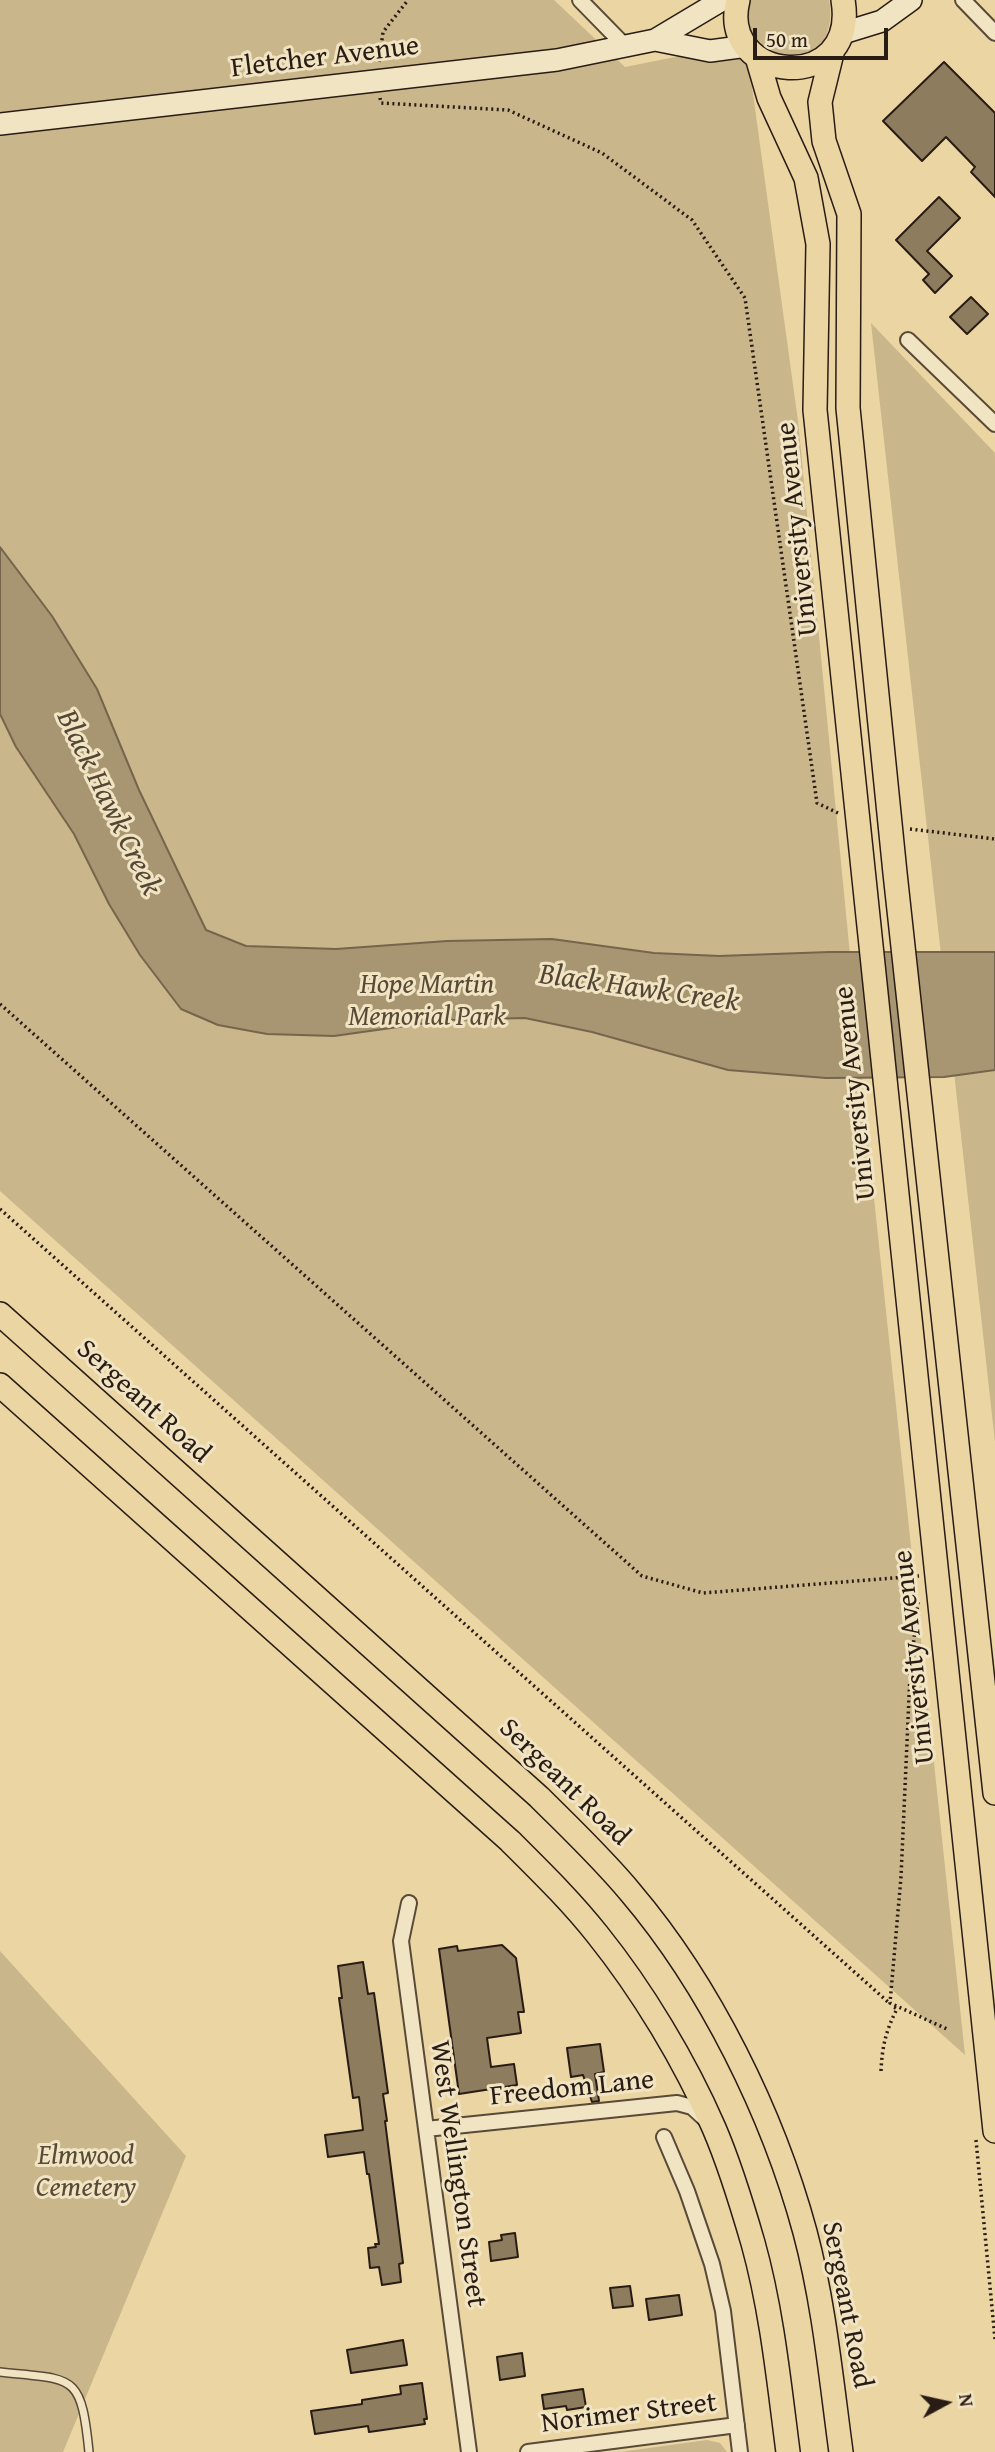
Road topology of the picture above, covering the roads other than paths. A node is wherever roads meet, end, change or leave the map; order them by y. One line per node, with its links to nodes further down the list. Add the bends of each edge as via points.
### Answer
1 (580, 0): 10 (street)
2 (722, 0): 8 (main road, Fletcher Avenue)
3 (738, 0): 11 (main road, University Avenue, via 736,21)
4 (844, 0): 9 (main road, via 846,15)
5 (911, 0): 9 (main road)
6 (963, 0): 7 (street)
7 (995, 33)
8 (655, 40): 10 (main road, Fletcher Avenue); 11 (main road, Fletcher Avenue, via 710,51)
9 (838, 41): 11 (main road, via 820,61 802,68 766,64); 17 (main road, via 820,102 824,141 849,214 848,408)
10 (625, 46): 12 (main road, Fletcher Avenue, via 556,60)
11 (752, 52): 21 (main road, University Avenue, via 806,178 818,244 815,411)
12 (0, 124)
13 (908, 340): 14 (street)
14 (995, 424)
15 (0, 1314): 30 (main road, Sergeant Road, via 539,1797 632,1894 668,1941 727,2035 783,2163 820,2300)
16 (0, 1385): 19 (main road, via 403,1744 556,1888 628,1975)
17 (995, 1793)
18 (409, 1903): 20 (street, West Wellington Street, via 401,1941)
19 (714, 2128): 20 (street, Freedom Lane, via 692,2107 677,2103); 29 (main road, via 753,2245)
20 (426, 2129): 26 (street, West Wellington Street)
21 (995, 2131)
22 (664, 2137): 24 (street, via 712,2264 723,2311)
23 (0, 2372): 25 (lane, via 67,2381 78,2393)
24 (737, 2425): 27 (street, Norimer Street); 28 (street)
25 (89, 2452)
26 (469, 2452)
27 (528, 2452)
28 (740, 2452)
29 (789, 2452)
30 (841, 2452)

